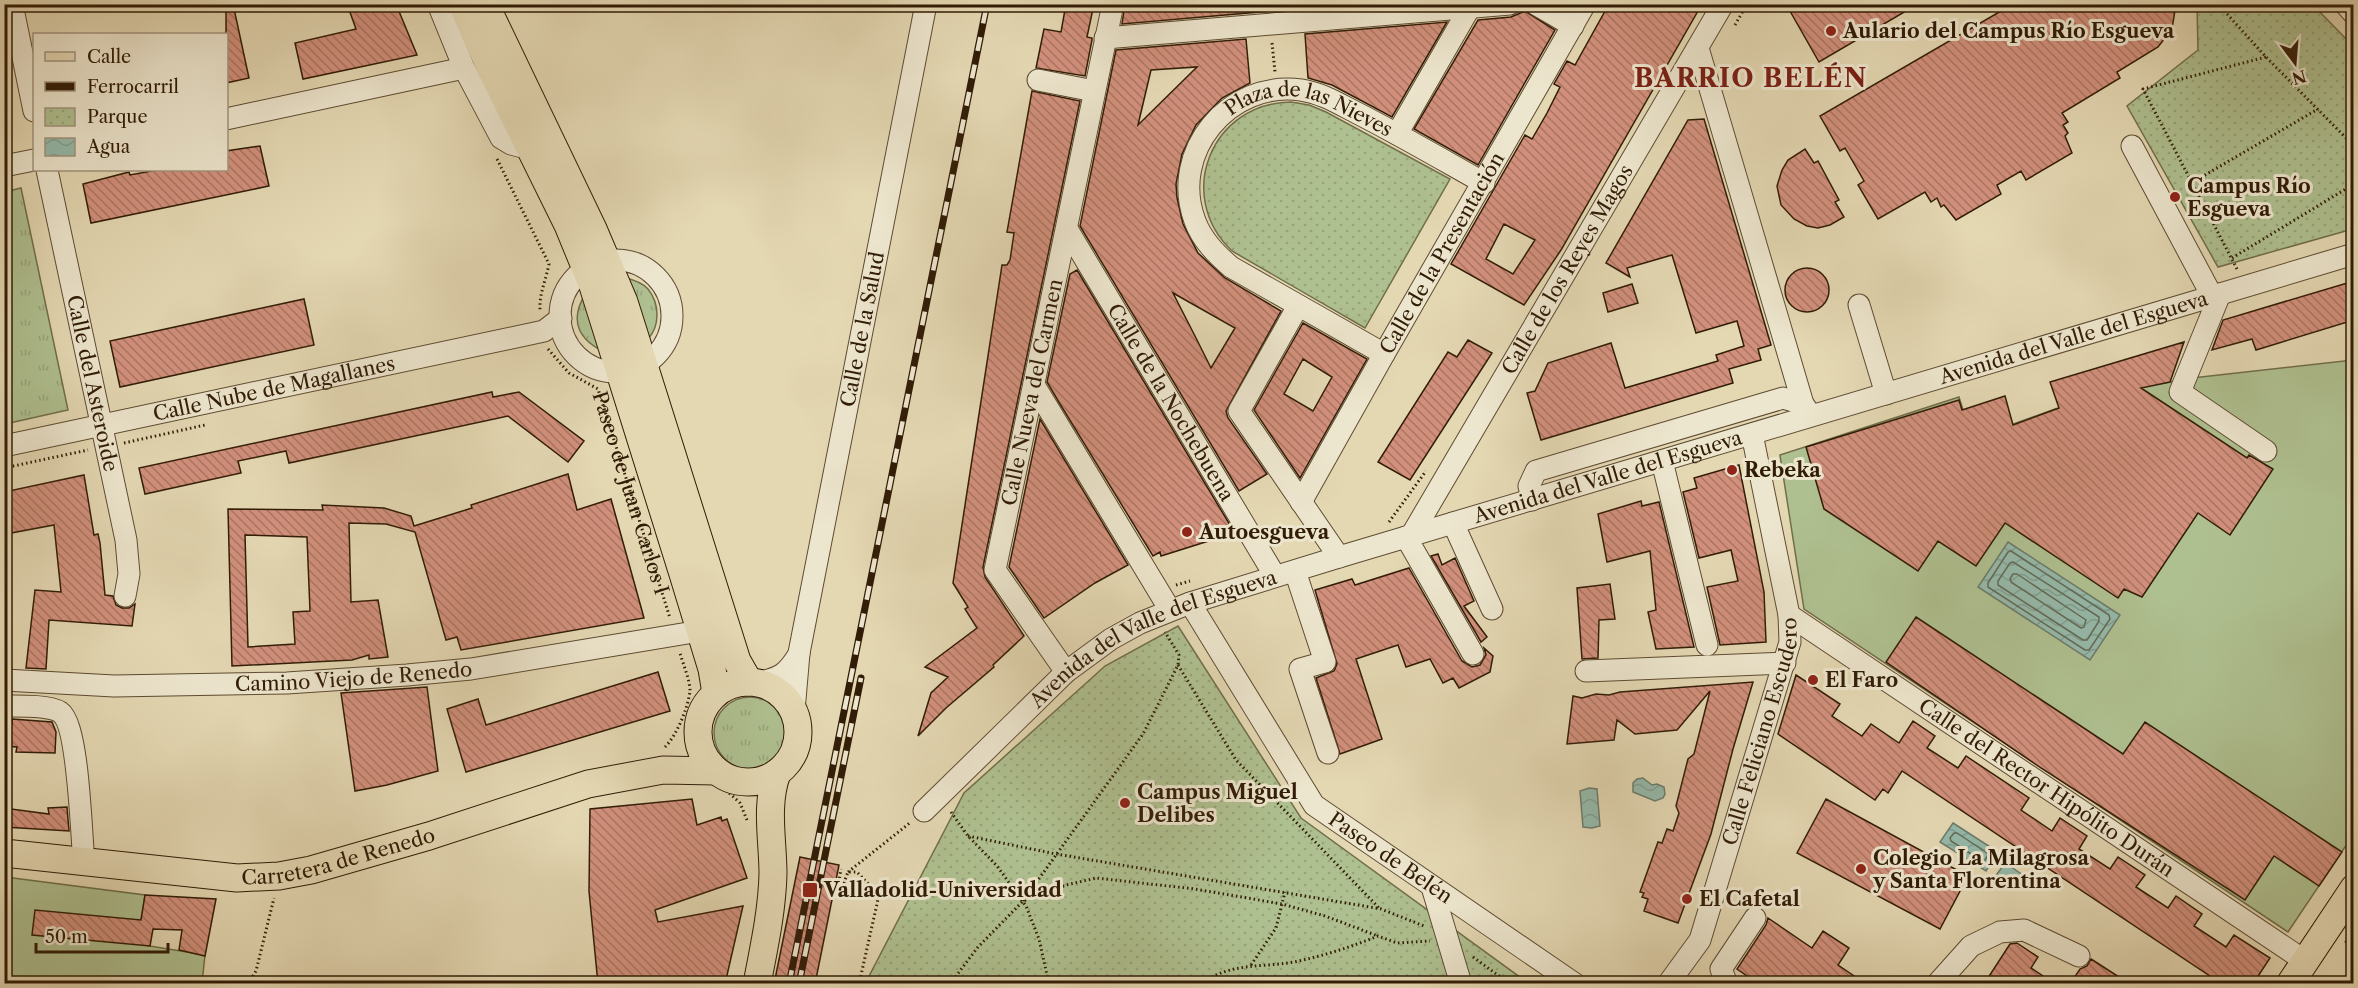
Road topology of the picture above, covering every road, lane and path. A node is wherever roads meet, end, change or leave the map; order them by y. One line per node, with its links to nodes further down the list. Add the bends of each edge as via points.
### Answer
1 (12, 4): 24 (street)
2 (438, 4): 20 (street)
3 (462, 4): 30 (main road, Paseo de Juan Carlos I)
4 (486, 4): 41 (main road, Paseo de Juan Carlos I)
5 (926, 4): 74 (street, Calle de la Salud)
6 (1113, 4): 17 (street, Calle Nueva del Carmen)
7 (1510, 4): 13 (street)
8 (1535, 4): 16 (street)
9 (1585, 4): 16 (street, Calle de la Presentación)
10 (1723, 4): 18 (street, Calle de los Reyes Magos)
11 (2218, 4): 19 (path)
12 (2345, 4): 14 (street)
13 (1470, 7): 15 (street); 27 (street)
14 (2354, 14)
15 (1269, 24): 17 (street); 22 (path)
16 (1573, 26): 36 (street, Calle de la Presentación)
17 (1105, 38): 23 (street, Calle Nueva del Carmen)
18 (1698, 48): 51 (street); 64 (street, Calle de los Reyes Magos)
19 (2266, 57): 25 (path); 35 (path, via 2143,89)
20 (464, 68): 26 (street); 30 (street, via 501,138)
21 (1038, 80): 23 (street)
22 (1277, 89): 27 (street, Plaza de las Nieves, via 1316,93); 45 (street, Plaza de las Nieves, via 1230,106 1201,138 1190,176 1190,198 1195,220 1216,254)
23 (1094, 91): 38 (street, Calle Nueva del Carmen)
24 (33, 106)
25 (2318, 109): 29 (path); 35 (path)
26 (228, 119)
27 (1397, 134): 36 (street, Plaza de las Nieves)
28 (2132, 146): 43 (street)
29 (2354, 146)
30 (530, 149): 41 (main road, Paseo de Juan Carlos I)
31 (494, 152): 46 (path, Paseo de Juan Carlos I, via 549,264 539,298)
32 (33, 159): 33 (street)
33 (4, 166)
34 (47, 171): 52 (street, Calle del Asteroide)
35 (2193, 182): 40 (path)
36 (1484, 183): 47 (street, Calle de la Presentación)
37 (2354, 184): 40 (path)
38 (1067, 229): 49 (street, Calle Nueva del Carmen); 66 (street, Calle de la Nochebuena)
39 (2354, 254): 42 (street, Avenida del Valle del Esgueva)
40 (2232, 258): 42 (path)
41 (596, 264): 46 (street, via 567,289); 48 (main road, Paseo de Juan Carlos I, via 624,302); 48 (street, via 624,260 639,264 665,286 673,307 671,332 663,348)
42 (2245, 287): 43 (street, Avenida del Valle del Esgueva)
43 (2216, 295): 50 (street, Avenida del Valle del Esgueva); 56 (street, via 2180,392)
44 (1859, 305): 50 (street)
45 (1298, 306): 47 (street, Plaza de las Nieves); 61 (street, via 1239,411)
46 (552, 324): 48 (street, via 592,367); 52 (street, Calle Nube de Magallanes); 72 (path, Paseo de Juan Carlos I, via 548,350 569,374 597,389)
47 (1384, 354): 61 (street, Calle de la Presentación)
48 (632, 368): 72 (main road, Paseo de Juan Carlos I); 81 (main road, Paseo de Juan Carlos I, via 736,661)
49 (1034, 385): 71 (street); 79 (street, Calle Nueva del Carmen, via 995,570)
50 (1886, 394): 51 (street, Avenida del Valle del Esgueva)
51 (1808, 410): 53 (street, Avenida del Valle del Esgueva); 54 (street, via 1783,398)
52 (102, 424): 55 (street, Calle Nube de Magallanes); 67 (street, Calle del Asteroide, via 126,540 129,574)
53 (1752, 434): 57 (street, Avenida del Valle del Esgueva); 70 (street, Calle Feliciano Escudero)
54 (1624, 444): 59 (street); 60 (street, via 1536,471 1529,486)
55 (4, 446)
56 (2266, 451)
57 (1662, 461): 59 (street, Avenida del Valle del Esgueva); 73 (street)
58 (1425, 470): 62 (path)
59 (1632, 470): 60 (street, Avenida del Valle del Esgueva)
60 (1532, 500): 63 (street, Avenida del Valle del Esgueva)
61 (1301, 502): 65 (street)
62 (1388, 523)
63 (1452, 523): 64 (street, Avenida del Valle del Esgueva); 69 (street)
64 (1409, 537): 65 (street, Avenida del Valle del Esgueva); 75 (street)
65 (1340, 557): 66 (street, Avenida del Valle del Esgueva)
66 (1285, 574): 68 (street, Avenida del Valle del Esgueva); 86 (street, Calle de la Nochebuena, via 1326,662 1300,669)
67 (125, 596)
68 (1190, 603): 71 (street, Avenida del Valle del Esgueva); 100 (street, Paseo de Belén, via 1314,805)
69 (1492, 609)
70 (1789, 615): 76 (street, Calle Feliciano Escudero, via 1790,642); 112 (street, Calle del Rector Hipólito Durán)
71 (1165, 618): 77 (path, via 1179,655); 79 (street, Avenida del Valle del Esgueva, via 1126,630)
72 (687, 632): 80 (street, Camino Viejo de Renedo, via 471,669 299,682 114,686); 82 (main road, Paseo de Juan Carlos I); 87 (path, Paseo de Juan Carlos I, via 690,689 673,739 660,752)
73 (1707, 645)
74 (799, 654): 81 (street, Calle de la Salud, via 782,677); 84 (street, Calle de la Salud)
75 (1473, 654)
76 (1785, 663): 78 (street); 123 (street, Calle Feliciano Escudero, via 1700,939)
77 (1178, 665): 95 (path, via 1143,734); 105 (path, via 1236,760)
78 (1586, 671)
79 (1066, 672): 90 (street, Avenida del Valle del Esgueva)
80 (4, 680)
81 (753, 682): 82 (main road, via 732,684); 84 (main road, via 774,689)
82 (716, 693): 85 (main road, via 703,710)
83 (4, 706): 96 (street, via 54,710 69,723 75,748)
84 (794, 711): 88 (main road, via 798,730 795,750)
85 (698, 732): 87 (main road); 89 (main road, via 704,757)
86 (1328, 753)
87 (663, 770): 89 (main road, Carretera de Renedo); 99 (main road, Carretera de Renedo, via 588,784 429,836)
88 (777, 773): 89 (main road, via 762,780); 92 (main road)
89 (724, 780): 92 (path, via 727,791); 92 (main road, via 747,789 763,814)
90 (939, 796): 91 (street, Avenida del Valle del Esgueva); 93 (path)
91 (924, 812): 98 (path)
92 (759, 828): 115 (main road, via 773,874)
93 (968, 836): 95 (path); 102 (path)
94 (4, 853): 96 (main road, Carretera de Renedo)
95 (1056, 854): 101 (path); 102 (path)
96 (84, 862): 99 (main road, Carretera de Renedo, via 237,878)
97 (841, 869): 98 (path, via 838,887 842,888)
98 (848, 872): 116 (path, via 857,872 879,895)
99 (279, 876): 114 (path, via 256,971)
100 (1432, 887): 108 (street); 122 (street, Paseo de Belén)
101 (1285, 892): 104 (path); 105 (path)
102 (1023, 900): 104 (path, via 1096,878); 117 (path, via 978,947); 118 (path, via 1039,939)
103 (2350, 900): 112 (main road)
104 (1282, 904): 107 (path); 113 (path, via 1275,928)
105 (1380, 909): 108 (path)
106 (1755, 918): 124 (street, via 1721,969)
107 (1378, 936): 108 (path, via 1397,943); 113 (path, via 1345,950 1292,962)
108 (1447, 939): 120 (street); 121 (path)
109 (2342, 939): 110 (path)
110 (2354, 946)
111 (2079, 956): 125 (street, via 2024,930 2000,932 1971,946)
112 (2305, 961): 126 (main road)
113 (1251, 965): 119 (path, via 1217,973)
114 (248, 984)
115 (757, 984)
116 (859, 984)
117 (951, 984)
118 (1049, 984)
119 (1200, 984)
120 (1461, 984)
121 (1510, 984)
122 (1575, 984)
123 (1668, 984)
124 (1727, 984)
125 (1937, 984)
126 (2290, 984)

